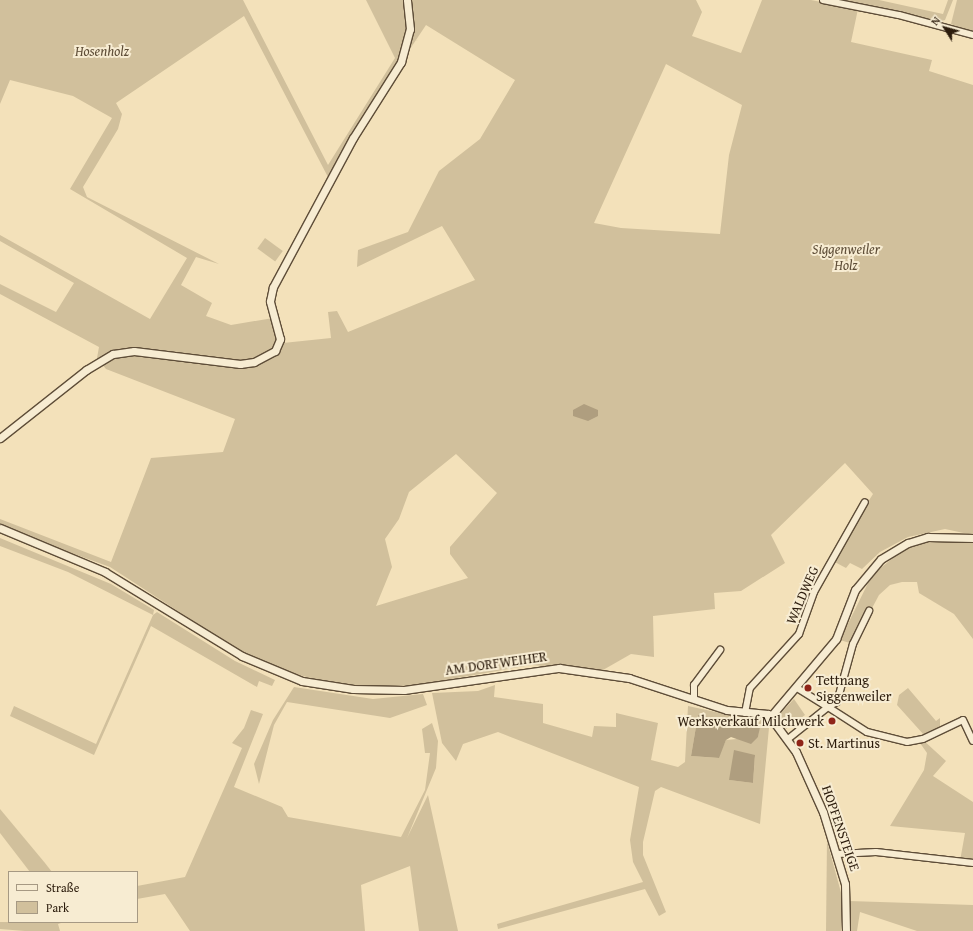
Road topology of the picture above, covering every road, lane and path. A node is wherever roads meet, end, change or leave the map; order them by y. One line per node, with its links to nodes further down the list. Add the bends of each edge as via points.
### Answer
1 (407, 0): 4 (street, via 410,29 401,62 354,138 273,287 270,300 280,339 275,351 254,362 240,364 134,351 113,354 92,365)
2 (823, 0): 3 (street, via 899,15)
3 (973, 35)
4 (0, 438)
5 (865, 502): 13 (street, WALDWEG, via 814,592 799,634 750,688)
6 (0, 528): 11 (street, AM DORFWEIHER, via 105,572 278,674 353,689 419,688 559,668 622,677)
7 (973, 538): 10 (street, via 928,537 908,543 881,559 855,590 836,639)
8 (869, 612): 12 (street, via 853,644 841,694)
9 (720, 650): 11 (street, via 694,685)
10 (797, 688): 12 (street); 14 (street)
11 (694, 699): 13 (street, AM DORFWEIHER)
12 (828, 707): 15 (street); 16 (street, via 867,732 907,742 923,739 963,720)
13 (745, 713): 14 (street, AM DORFWEIHER)
14 (771, 716): 15 (street, HOPFENSTEIGE)
15 (788, 739): 17 (street, HOPFENSTEIGE, via 811,781)
16 (973, 741)
17 (838, 854): 18 (street, via 876,852); 19 (street, HOPFENSTEIGE, via 846,884)
18 (973, 863)
19 (846, 931)

